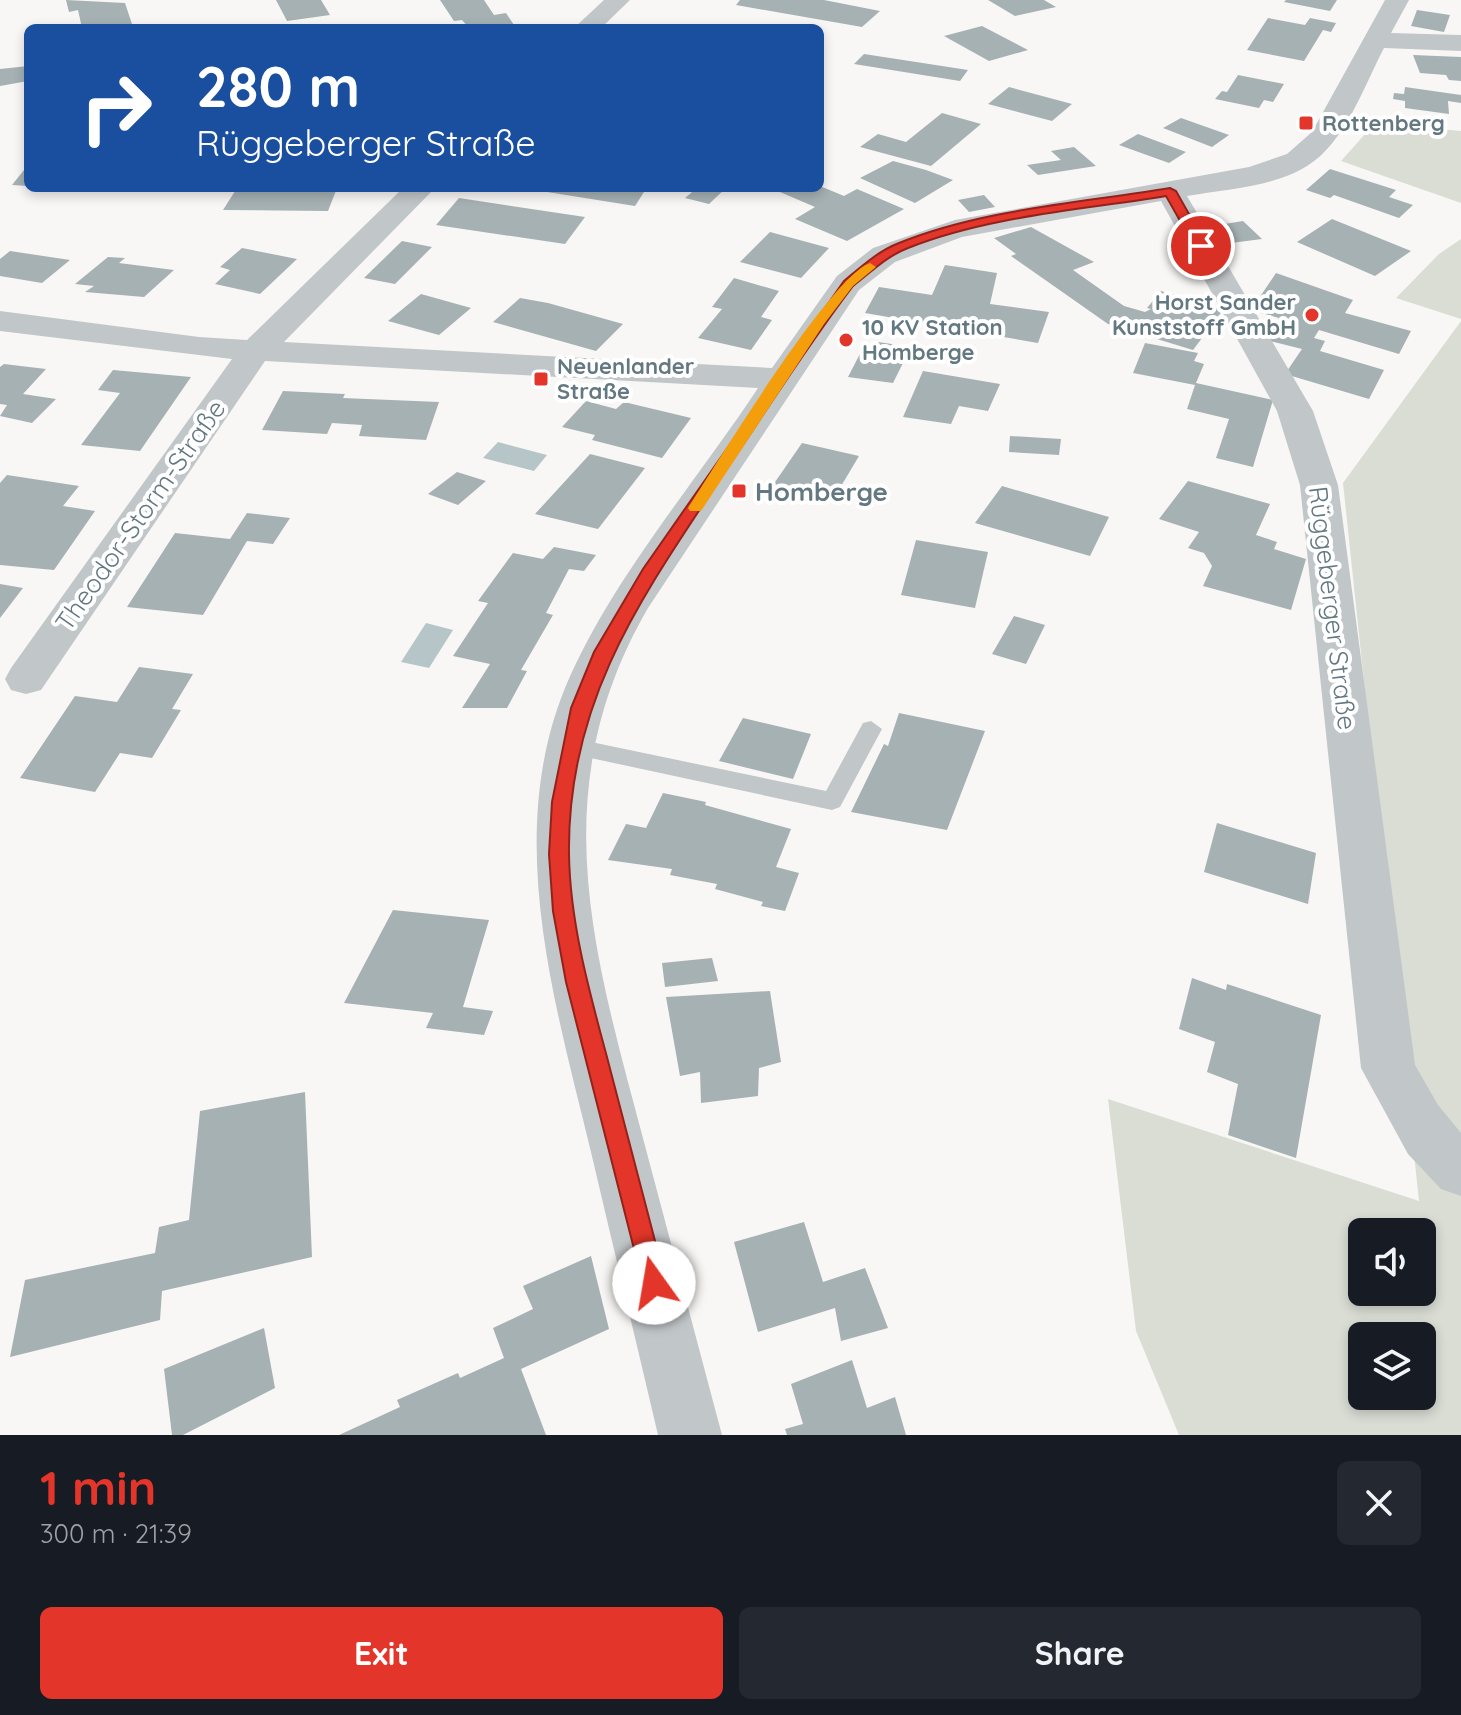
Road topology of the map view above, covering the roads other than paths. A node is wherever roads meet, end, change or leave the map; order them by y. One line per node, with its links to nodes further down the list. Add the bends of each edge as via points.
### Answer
1 (618, 0): 3 (street)
2 (1397, 0): 4 (street)
3 (591, 24)
4 (1375, 40): 5 (street); 6 (street, via 1323,136 1297,160 1255,175)
5 (1461, 43)
6 (1170, 191): 10 (street, via 979,224 904,245 848,283); 14 (street, Rüggeberger Straße, via 1295,411 1319,485 1388,1068 1417,1123 1442,1156)
7 (416, 192): 9 (street, Theodor-Storm-Straße)
8 (0, 321): 9 (street)
9 (255, 351): 10 (street); 11 (street, Theodor-Storm-Straße)
10 (783, 379): 13 (street, via 649,573 603,652 580,708)
11 (26, 679)
12 (871, 729): 13 (lane, via 832,801)
13 (572, 746): 15 (street, via 560,828 563,911 576,982)
14 (1461, 1170)
15 (690, 1435)

